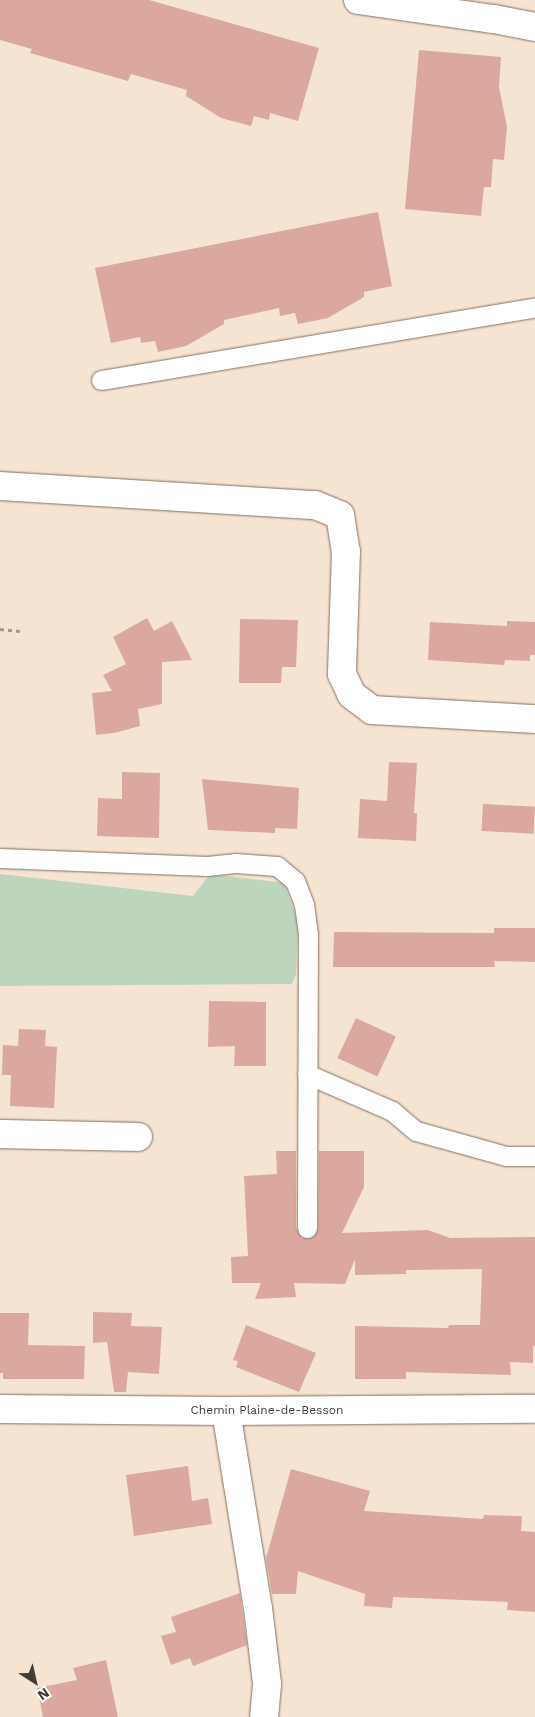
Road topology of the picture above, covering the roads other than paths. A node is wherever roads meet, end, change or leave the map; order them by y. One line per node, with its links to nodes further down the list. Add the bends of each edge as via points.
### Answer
1 (358, 0): 2 (street)
2 (535, 27)
3 (535, 307): 4 (lane)
4 (101, 380)
5 (0, 486): 6 (street, via 315,505 340,515 346,551 342,674 352,695 372,710)
6 (535, 719)
7 (0, 858): 8 (lane, via 277,866 295,881 304,905 308,933)
8 (307, 1074): 11 (lane, via 392,1111 416,1131 506,1156); 12 (lane)
9 (0, 1134): 10 (street)
10 (138, 1137)
11 (535, 1156)
12 (307, 1228)
13 (0, 1409): 15 (street, Chemin Plaine-de-Besson)
14 (535, 1409): 15 (street, Chemin Plaine-de-Besson)
15 (226, 1411): 16 (street, via 268,1684)
16 (264, 1717)

